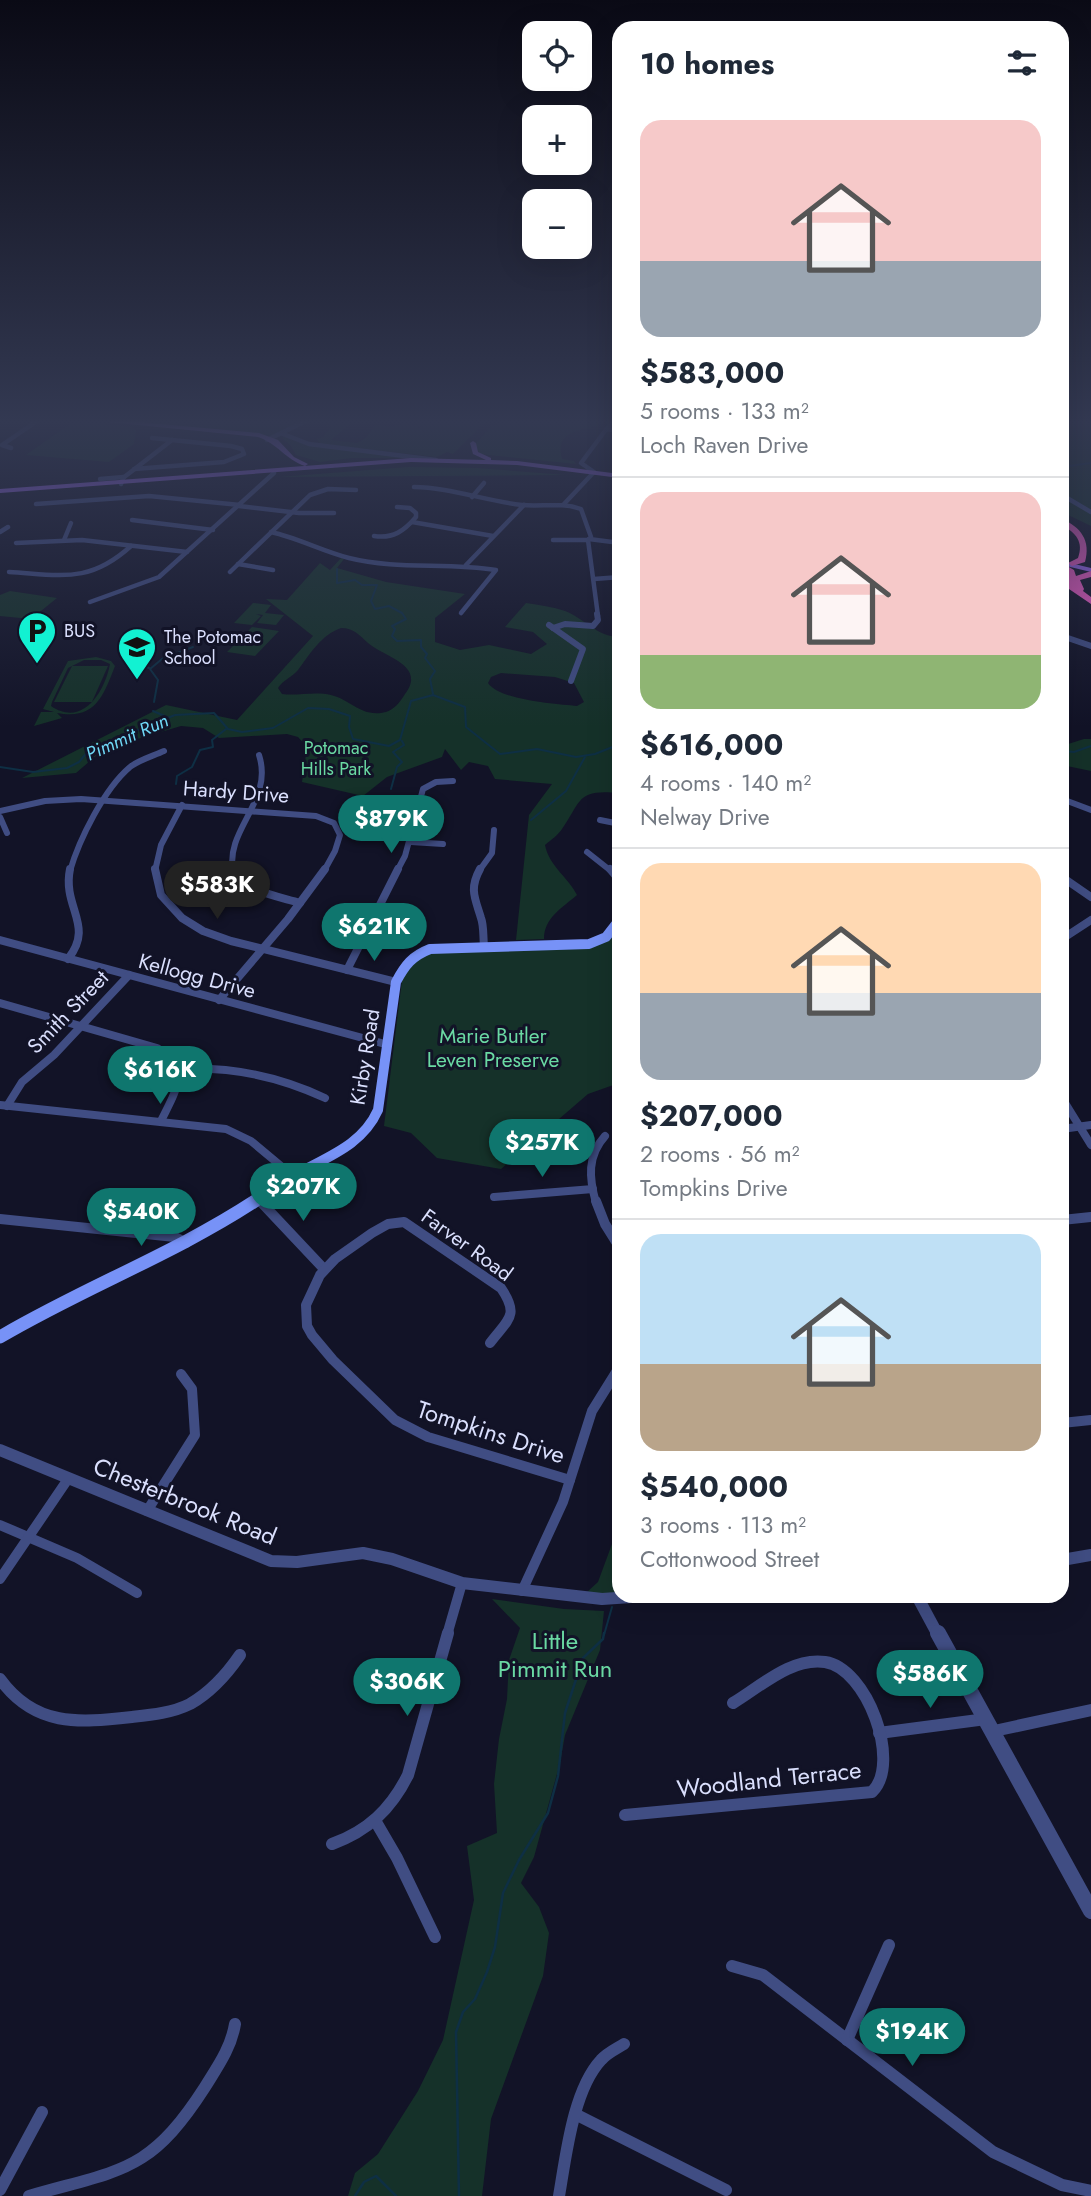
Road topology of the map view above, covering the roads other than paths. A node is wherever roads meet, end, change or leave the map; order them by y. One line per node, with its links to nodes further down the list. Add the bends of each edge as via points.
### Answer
1 (144, 521): 11 (street)
2 (222, 521): 11 (street)
3 (282, 521): 14 (street)
4 (508, 521): 16 (street)
5 (585, 521): 17 (street)
6 (412, 522): 15 (street, via 398,535); 16 (street)
7 (1069, 522): 12 (highway)
8 (71, 523): 18 (street)
9 (1069, 524): 25 (highway, via 1085,542 1086,552 1082,560)
10 (8, 527): 13 (street)
11 (213, 530): 23 (street)
12 (1088, 531)
13 (0, 532)
14 (271, 532): 24 (street); 26 (street, via 350,558 430,567)
15 (374, 536)
16 (493, 536): 26 (street)
17 (589, 539): 19 (street); 20 (street); 32 (street)
18 (64, 540): 21 (street); 22 (street)
19 (553, 540)
20 (612, 542)
21 (16, 543)
22 (131, 545): 23 (street); 29 (street, via 109,564 90,572)
23 (187, 552): 35 (street, via 153,581)
24 (239, 564): 27 (street); 30 (street)
25 (1069, 564): 28 (main road); 34 (highway, via 1072,587)
26 (466, 565): 36 (street, via 497,571)
27 (273, 570)
28 (1091, 570): 33 (highway, via 1075,582)
29 (9, 572)
30 (230, 572)
31 (612, 578): 32 (street)
32 (594, 579): 39 (street, via 596,625 551,626 583,650)
33 (1091, 594)
34 (1091, 601)
35 (90, 602)
36 (461, 613)
37 (1069, 638): 38 (street)
38 (1091, 646)
39 (571, 681)
40 (164, 751): 43 (street, via 128,769)
41 (259, 755): 46 (street, via 264,777)
42 (453, 781): 54 (street, via 423,789)
43 (107, 800): 45 (street, Hardy Drive); 48 (street, Hardy Drive, via 57,800); 67 (street, via 81,841 70,869 69,901 82,936)
44 (1069, 801): 47 (street)
45 (182, 806): 46 (street, Hardy Drive); 66 (street, via 157,853 155,870 161,895 191,925)
46 (250, 810): 60 (street, via 231,849 234,873 257,891); 60 (street, Hardy Drive, via 318,816 337,827 339,839 331,859)
47 (1091, 810)
48 (0, 811)
49 (0, 817): 53 (street)
50 (600, 820): 51 (street)
51 (612, 822)
52 (495, 830): 65 (street, via 492,853 473,886)
53 (7, 833)
54 (411, 842): 55 (street); 68 (street)
55 (443, 844)
56 (587, 852): 57 (street)
57 (612, 872)
58 (1069, 882): 59 (street)
59 (1091, 897)
60 (300, 903): 66 (street, Hardy Drive)
61 (1091, 920): 63 (street)
62 (612, 929): 65 (main road, Kirby Road, via 589,944)
63 (1069, 934)
64 (0, 940): 67 (street, Kellogg Drive)
65 (484, 946): 70 (main road, Kirby Road, via 423,951 406,963)
66 (261, 949): 68 (street); 71 (street, Hardy Drive)
67 (68, 959): 69 (street, Kellogg Drive)
68 (347, 970): 70 (street)
69 (129, 975): 71 (street, Kellogg Drive); 73 (street, Smith Street)
70 (396, 982): 74 (main road, Kirby Road)
71 (219, 1000): 74 (street, Kellogg Drive)
72 (0, 1003): 73 (street)
73 (81, 1026): 75 (street, via 157,1048 169,1055); 77 (street, Smith Street)
74 (385, 1044): 85 (main road, Kirby Road, via 378,1110 371,1126 344,1149)
75 (178, 1069): 76 (street, via 210,1067 284,1079); 79 (street, via 177,1087)
76 (326, 1098)
77 (3, 1106): 79 (street)
78 (1069, 1109): 81 (street)
79 (161, 1121): 85 (street, via 236,1132)
80 (1091, 1125): 81 (street)
81 (1080, 1127): 82 (street); 84 (street)
82 (1069, 1128)
83 (605, 1136): 86 (street, via 594,1147)
84 (1091, 1145)
85 (293, 1176): 88 (main road, Kirby Road)
86 (593, 1189): 87 (street); 92 (street)
87 (494, 1197)
88 (258, 1199): 93 (main road, Kirby Road); 94 (street)
89 (0, 1219): 93 (street, via 175,1237)
90 (1090, 1219): 91 (street)
91 (1069, 1220)
92 (612, 1235)
93 (186, 1243): 95 (main road, Kirby Road)
94 (324, 1269): 96 (street, Farver Road, via 386,1224 409,1223 508,1297 511,1315); 103 (street, Tompkins Drive, via 309,1299 307,1327 396,1420 428,1437)
95 (0, 1337)
96 (490, 1343)
97 (181, 1374): 104 (street, via 192,1389 195,1435)
98 (612, 1379): 103 (street, via 592,1411)
99 (1091, 1420): 100 (street)
100 (1069, 1422)
101 (0, 1450): 102 (street, Chesterbrook Road)
102 (68, 1479): 104 (street, Chesterbrook Road); 106 (street)
103 (570, 1480): 111 (street)
104 (147, 1511): 110 (street, Chesterbrook Road, via 271,1561 378,1555)
105 (0, 1525): 106 (street)
106 (28, 1535): 109 (street); 112 (street)
107 (1091, 1555): 108 (street)
108 (1069, 1559)
109 (0, 1578)
110 (462, 1583): 111 (street, Chesterbrook Road); 122 (street, via 408,1776 393,1804)
111 (522, 1591): 113 (street, Chesterbrook Road)
112 (137, 1593)
113 (612, 1598)
114 (921, 1603): 119 (street)
115 (240, 1655): 116 (street, via 212,1688 187,1705 89,1723 65,1722 35,1712)
116 (0, 1679)
117 (733, 1703): 120 (street, via 798,1665 829,1663 850,1674 866,1691)
118 (1091, 1710): 119 (street, Woodland Terrace)
119 (990, 1725): 120 (street, Woodland Terrace); 124 (street)
120 (879, 1733): 121 (street, Woodland Terrace, via 884,1773 872,1792)
121 (625, 1815)
122 (376, 1822): 123 (street); 125 (street)
123 (332, 1843)
124 (1091, 1911)
125 (435, 1937)
126 (888, 1945): 129 (street)
127 (732, 1966): 129 (street, via 763,1975)
128 (235, 2024): 136 (street, via 233,2042 224,2058 156,2150 112,2173)
129 (847, 2040): 135 (street, via 993,2152 1062,2185)
130 (624, 2044): 132 (street, via 594,2069)
131 (42, 2112): 133 (street)
132 (577, 2115): 134 (street); 137 (street)
133 (0, 2190)
134 (726, 2190)
135 (1091, 2191)
136 (29, 2196)
137 (559, 2196)

